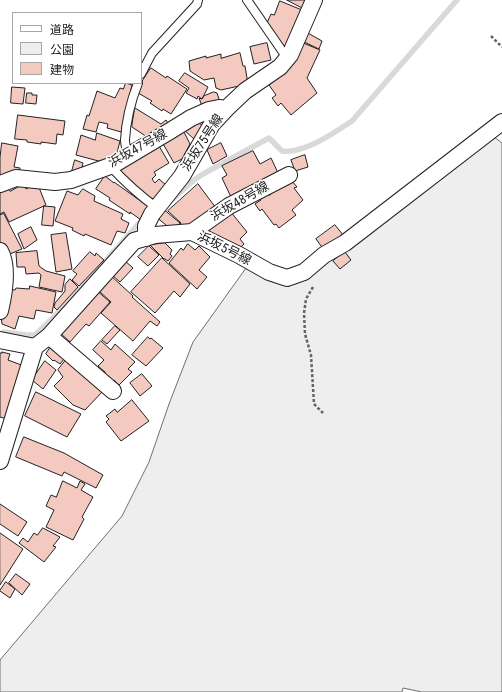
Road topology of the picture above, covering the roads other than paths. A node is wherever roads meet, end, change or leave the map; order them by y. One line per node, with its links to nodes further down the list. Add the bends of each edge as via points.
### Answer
1 (198, 0): 5 (lane, via 152,53)
2 (247, 0): 4 (lane)
3 (314, 0): 4 (street, 浜坂75号線)
4 (287, 58): 7 (street, 浜坂75号線, via 280,67 245,91)
5 (142, 72)
6 (138, 84): 9 (lane, via 125,142)
7 (226, 109): 9 (street, 浜坂47号線, via 209,110 191,118); 13 (street, 浜坂75号線, via 212,124 182,176)
8 (502, 122): 14 (street, 浜坂5号線, via 304,272 287,278 269,272)
9 (128, 156): 10 (street, 浜坂47号線)
10 (110, 166): 12 (street, 浜坂47号線, via 71,180 55,182 16,178); 13 (lane, via 141,197)
11 (289, 174): 14 (street, 浜坂48号線, via 229,206)
12 (0, 184)
13 (157, 208): 15 (street, 浜坂75号線, via 146,226)
14 (192, 232): 15 (street, 浜坂5号線)
15 (146, 238): 18 (street, 浜坂5号線, via 134,241)
16 (0, 251): 17 (street, via 5,272)
17 (0, 311)
18 (49, 336): 20 (street, 浜坂5号線); 21 (street)
19 (0, 340): 20 (street)
20 (35, 347): 22 (street)
21 (113, 391)
22 (0, 461)

